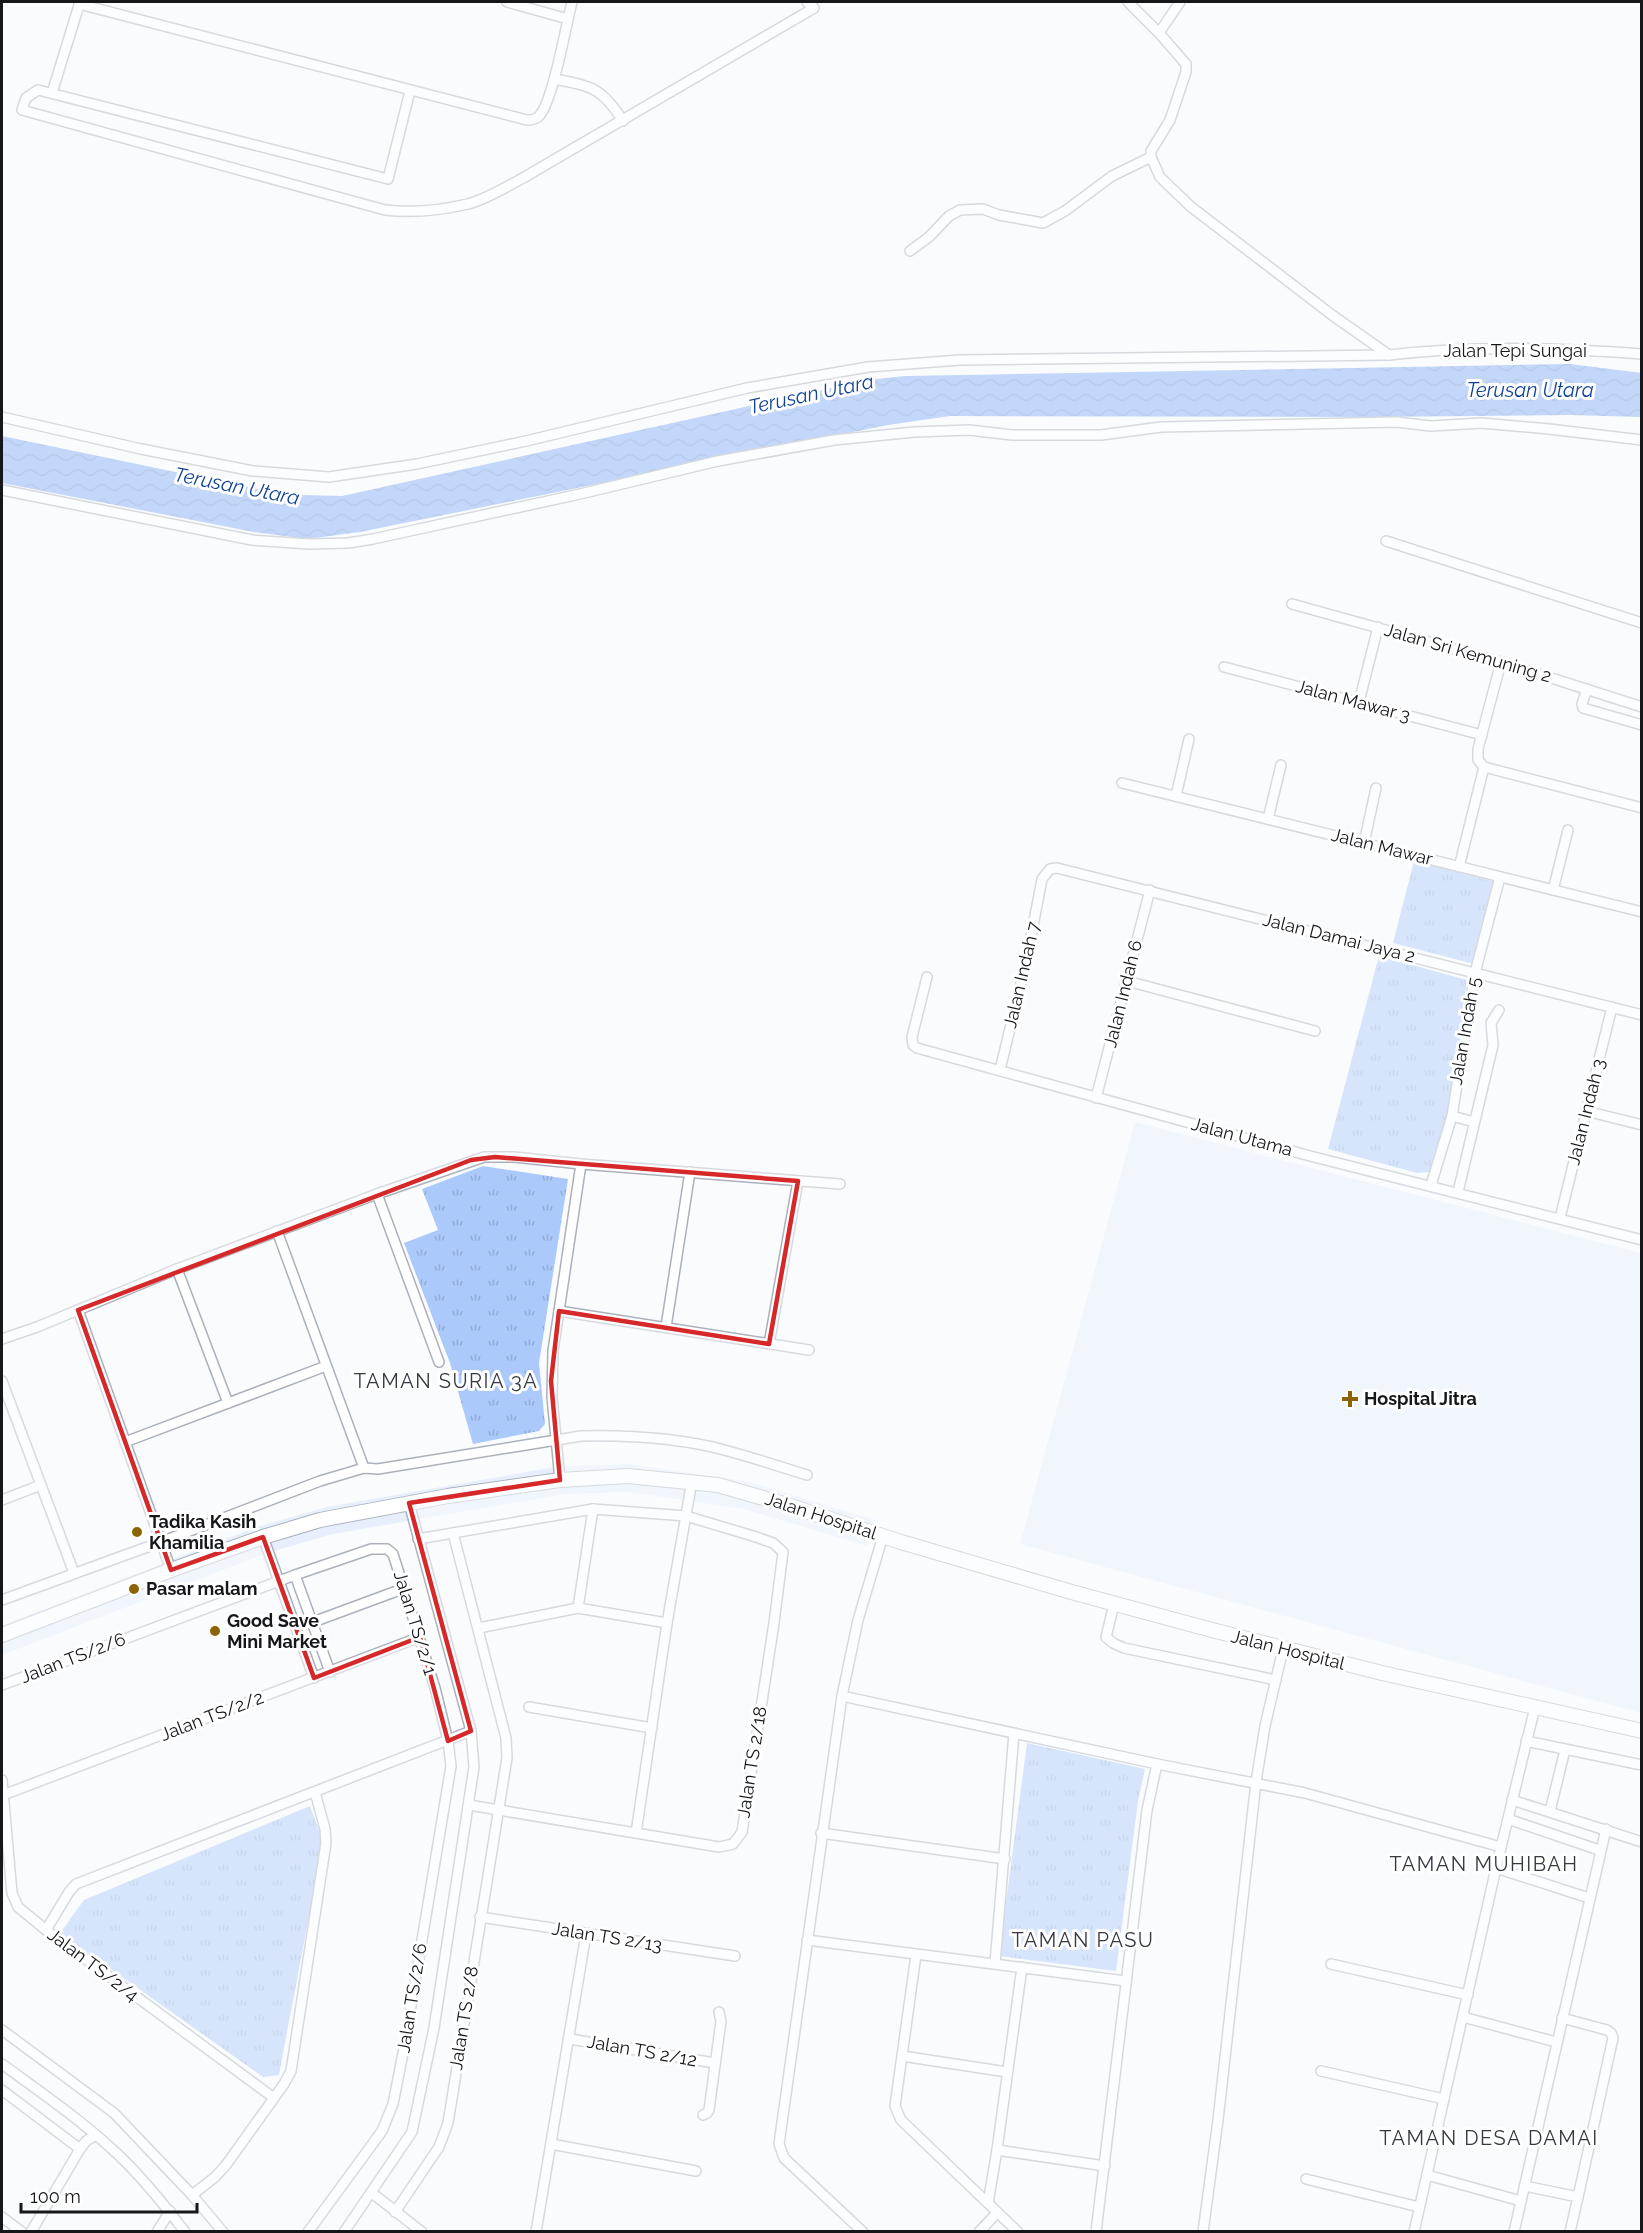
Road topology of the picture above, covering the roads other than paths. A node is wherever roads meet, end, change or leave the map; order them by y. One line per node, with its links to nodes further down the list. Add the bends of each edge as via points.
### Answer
1 (507, 2): 7 (street)
2 (572, 2): 7 (street)
3 (807, 2): 12 (street, via 814,8)
4 (1128, 2): 8 (street)
5 (1180, 2): 8 (street)
6 (79, 3): 10 (street); 11 (street)
7 (568, 19): 9 (street)
8 (1159, 33): 13 (street, via 1186,64 1186,72 1170,120)
9 (554, 79): 10 (street, via 541,115 527,120); 12 (street, via 599,92)
10 (410, 91): 11 (street, via 388,179)
11 (52, 93): 12 (street, via 38,90 26,98 22,110 396,211 468,204)
12 (623, 121)
13 (1151, 157): 14 (street, via 1112,176 1043,223 983,209 960,210); 16 (street, via 1160,177 1190,206)
14 (910, 251)
15 (1641, 354): 16 (street, Jalan Tepi Sungai, via 1530,348 1427,350)
16 (1389, 355): 17 (street, Jalan Tepi Sungai, via 960,360 868,367 747,388 417,464 329,477 279,475 213,464)
17 (2, 417)
18 (1641, 440): 19 (street, via 1482,423 1438,426 1406,422 1161,428 1101,435 914,432 809,443 718,460 487,515 330,544 252,540)
19 (2, 490)
20 (1386, 541): 22 (street)
21 (1292, 604): 23 (street, Jalan Sri Kemuning 2)
22 (1641, 622)
23 (1378, 627): 24 (street, Jalan Sri Kemuning 2); 27 (street)
24 (1501, 662): 26 (street, Jalan Sri Kemuning 2); 30 (street)
25 (1224, 667): 27 (street, Jalan Mawar 3)
26 (1587, 689): 28 (street, Jalan Sri Kemuning 2); 29 (street, via 1583,708)
27 (1359, 702): 30 (street, Jalan Mawar 3)
28 (1641, 707)
29 (1641, 725)
30 (1482, 735): 33 (street, via 1478,760)
31 (1189, 739): 36 (street)
32 (1281, 765): 38 (street)
33 (1484, 767): 37 (street); 41 (street)
34 (1122, 783): 36 (street, Jalan Mawar)
35 (1376, 788): 40 (street)
36 (1176, 796): 38 (street, Jalan Mawar)
37 (1641, 808)
38 (1268, 819): 40 (street, Jalan Mawar)
39 (1568, 830): 45 (street)
40 (1364, 843): 41 (street, Jalan Mawar)
41 (1459, 867): 42 (street, Jalan Mawar)
42 (1500, 877): 45 (street, Jalan Mawar); 47 (street, Jalan Indah 5)
43 (1042, 879): 44 (street, Jalan Damai Jaya 2, via 1050,869 1065,868); 54 (street, Jalan Indah 7)
44 (1150, 890): 47 (street, Jalan Damai Jaya 2); 49 (street, Jalan Indah 6)
45 (1553, 890): 46 (street, Jalan Mawar)
46 (1641, 912)
47 (1475, 972): 50 (street, Jalan Damai Jaya 2); 57 (street, Jalan Indah 5)
48 (927, 977): 54 (street, Jalan Utama, via 913,1046)
49 (1127, 981): 53 (street); 55 (street, Jalan Indah 6)
50 (1612, 1007): 52 (street, Jalan Damai Jaya 2); 56 (street, Jalan Indah 3)
51 (1499, 1010): 58 (street, via 1491,1023 1493,1045)
52 (1641, 1015)
53 (1315, 1031)
54 (1000, 1070): 55 (street, Jalan Utama)
55 (1096, 1098): 64 (street, Jalan Utama)
56 (1586, 1111): 59 (street); 67 (street, Jalan Indah 3)
57 (1452, 1116): 58 (street); 64 (street, Jalan Indah 5)
58 (1474, 1122): 65 (street)
59 (1641, 1125)
60 (581, 1164): 61 (street); 66 (street, via 484,1157); 72 (street)
61 (690, 1172): 62 (street); 73 (street)
62 (798, 1181): 63 (street); 75 (street)
63 (840, 1184)
64 (1431, 1185): 65 (street, Jalan Utama)
65 (1458, 1192): 67 (street, Jalan Utama)
66 (376, 1194): 68 (street); 77 (street)
67 (1560, 1218): 69 (street, Jalan Utama)
68 (277, 1231): 70 (street); 78 (street)
69 (1641, 1239)
70 (177, 1269): 71 (street); 81 (street)
71 (78, 1310): 74 (street); 83 (street)
72 (559, 1311): 73 (street); 82 (street, via 551,1381)
73 (666, 1327): 75 (street)
74 (2, 1339)
75 (769, 1344): 76 (street)
76 (809, 1350)
77 (440, 1362)
78 (326, 1366): 81 (street); 84 (street)
79 (2, 1381): 80 (street)
80 (4, 1394): 88 (street)
81 (228, 1403): 83 (street)
82 (556, 1440): 84 (street, via 378,1469); 85 (street, via 613,1435 679,1442 727,1451); 86 (street)
83 (125, 1442): 97 (street)
84 (364, 1468): 97 (street)
85 (807, 1475)
86 (560, 1480): 87 (street, Jalan Hospital, via 628,1476); 90 (street, Jalan Hospital)
87 (692, 1481): 92 (street); 94 (street, Jalan Hospital, via 744,1492)
88 (41, 1485): 89 (street); 99 (street)
89 (2, 1500)
90 (409, 1503): 95 (street, Jalan Hospital, via 320,1520); 96 (street)
91 (593, 1509): 92 (street, Jalan TS 2/18); 93 (street, Jalan TS 2/18); 105 (street)
92 (687, 1516): 107 (street); 138 (street, Jalan TS 2/18, via 773,1543 784,1557 742,1832 733,1844 719,1847)
93 (453, 1533): 96 (street, Jalan TS 2/18); 108 (street, Jalan TS 2/8)
94 (883, 1536): 104 (street, Jalan Hospital); 116 (street, via 858,1620)
95 (263, 1537): 98 (street, Jalan Hospital); 101 (street)
96 (418, 1539): 120 (street)
97 (161, 1542): 98 (street); 99 (street)
98 (171, 1570): 109 (street, Jalan Hospital)
99 (74, 1573): 103 (street)
100 (295, 1575): 101 (street, Jalan TS/2/1); 102 (street, Jalan TS/2/1, via 380,1547 393,1554); 106 (street)
101 (279, 1581): 113 (street); 115 (street, Jalan TS/2/6)
102 (405, 1588): 106 (street); 110 (street, Jalan TS/2/1)
103 (2, 1600)
104 (1114, 1604): 111 (street, Jalan Hospital); 114 (street, via 1106,1637 1113,1644)
105 (578, 1608): 107 (street); 108 (street)
106 (313, 1622): 112 (street)
107 (667, 1623): 119 (street)
108 (478, 1628): 135 (street, Jalan TS 2/8, via 507,1747)
109 (2, 1635)
110 (420, 1637): 112 (street, Jalan TS/2/2); 123 (street, Jalan TS/2/1)
111 (1283, 1649): 114 (street); 118 (street, Jalan Hospital)
112 (330, 1672): 113 (street, Jalan TS/2/2)
113 (314, 1678): 131 (street, Jalan TS/2/2)
114 (1276, 1680): 129 (street)
115 (2, 1685)
116 (842, 1695): 122 (street); 139 (street)
117 (529, 1707): 119 (street)
118 (1535, 1707): 121 (street, Jalan Hospital); 124 (street)
119 (652, 1728): 138 (street)
120 (471, 1731): 123 (street); 133 (street, via 474,1756)
121 (1641, 1731)
122 (1014, 1733): 126 (street); 143 (street)
123 (448, 1740): 130 (street); 196 (street, Jalan TS/2/6, via 451,1766 391,2114)
124 (1526, 1742): 125 (street); 132 (street)
125 (1564, 1750): 127 (street); 134 (street)
126 (1157, 1764): 129 (street); 155 (street, via 1147,1810)
127 (1641, 1765)
128 (2, 1780): 131 (street, Jalan TS/2/4)
129 (1256, 1782): 141 (street); 204 (street)
130 (315, 1792): 147 (street, via 76,1884); 169 (street, via 326,1843 294,2059 288,2078)
131 (3, 1795): 147 (street, Jalan TS/2/4, via 14,1900)
132 (1512, 1800): 134 (street); 136 (street)
133 (469, 1805): 135 (street, Jalan TS 2/18); 181 (street, via 415,2124)
134 (1550, 1811): 137 (street)
135 (499, 1812): 138 (street, Jalan TS 2/18); 146 (street, Jalan TS 2/8)
136 (1508, 1819): 141 (street); 142 (street)
137 (1605, 1829): 140 (street); 142 (street)
138 (636, 1833)
139 (821, 1833): 143 (street); 149 (street)
140 (1641, 1842)
141 (1501, 1847): 144 (street)
142 (1599, 1850): 145 (street)
143 (1005, 1859): 152 (street)
144 (1496, 1868): 145 (street); 156 (street)
145 (1589, 1898): 159 (street)
146 (480, 1917): 148 (street, Jalan TS 2/13); 188 (street, Jalan TS 2/8, via 446,2132)
147 (46, 1930): 169 (street, Jalan TS/2/4)
148 (586, 1934): 151 (street, Jalan TS 2/13); 161 (street)
149 (807, 1940): 150 (street); 200 (street, via 779,2144 784,2158)
150 (916, 1955): 152 (street); 163 (street)
151 (735, 1956)
152 (995, 1964): 154 (street)
153 (1330, 1964): 156 (street)
154 (1023, 1967): 155 (street); 167 (street)
155 (1126, 1981): 176 (street)
156 (1468, 1995): 158 (street)
157 (719, 2012): 164 (street, via 722,2021)
158 (1463, 2017): 162 (street); 170 (street)
159 (1562, 2018): 162 (street); 183 (street, via 1607,2030 1612,2038)
160 (2, 2030): 182 (street, via 114,2113)
161 (570, 2039): 164 (street, Jalan TS 2/12); 173 (street)
162 (1556, 2043): 180 (street)
163 (902, 2056): 167 (street); 185 (street, via 895,2106 900,2120)
164 (715, 2063): 171 (street, via 709,2110)
165 (2, 2064): 172 (street)
166 (1321, 2071): 170 (street)
167 (1007, 2072): 175 (street)
168 (2, 2090): 174 (street)
169 (274, 2098): 182 (street, via 226,2165)
170 (1444, 2099): 178 (street)
171 (703, 2115)
172 (96, 2135): 174 (street); 187 (street)
173 (551, 2144): 177 (street); 199 (street)
174 (80, 2149): 193 (street)
175 (997, 2150): 176 (street); 185 (street)
176 (1105, 2166): 203 (street)
177 (696, 2171)
178 (1427, 2175): 184 (street); 186 (street)
179 (1306, 2180): 186 (street)
180 (1525, 2186): 183 (street); 184 (street)
181 (372, 2193): 188 (street); 197 (street)
182 (192, 2195): 195 (street)
183 (1578, 2198): 207 (street)
184 (1521, 2201): 206 (street)
185 (988, 2203): 189 (street)
186 (1419, 2207): 205 (street)
187 (170, 2211): 191 (street); 194 (street)
188 (395, 2212): 198 (street)
189 (997, 2213): 201 (street); 202 (street)
190 (2, 2217): 192 (street)
191 (185, 2231)
192 (22, 2232)
193 (32, 2232)
194 (157, 2232)
195 (223, 2232)
196 (308, 2232)
197 (344, 2232)
198 (422, 2232)
199 (536, 2232)
200 (863, 2232)
201 (979, 2232)
202 (1018, 2232)
203 (1096, 2232)
204 (1203, 2232)
205 (1414, 2232)
206 (1514, 2232)
207 (1570, 2232)

